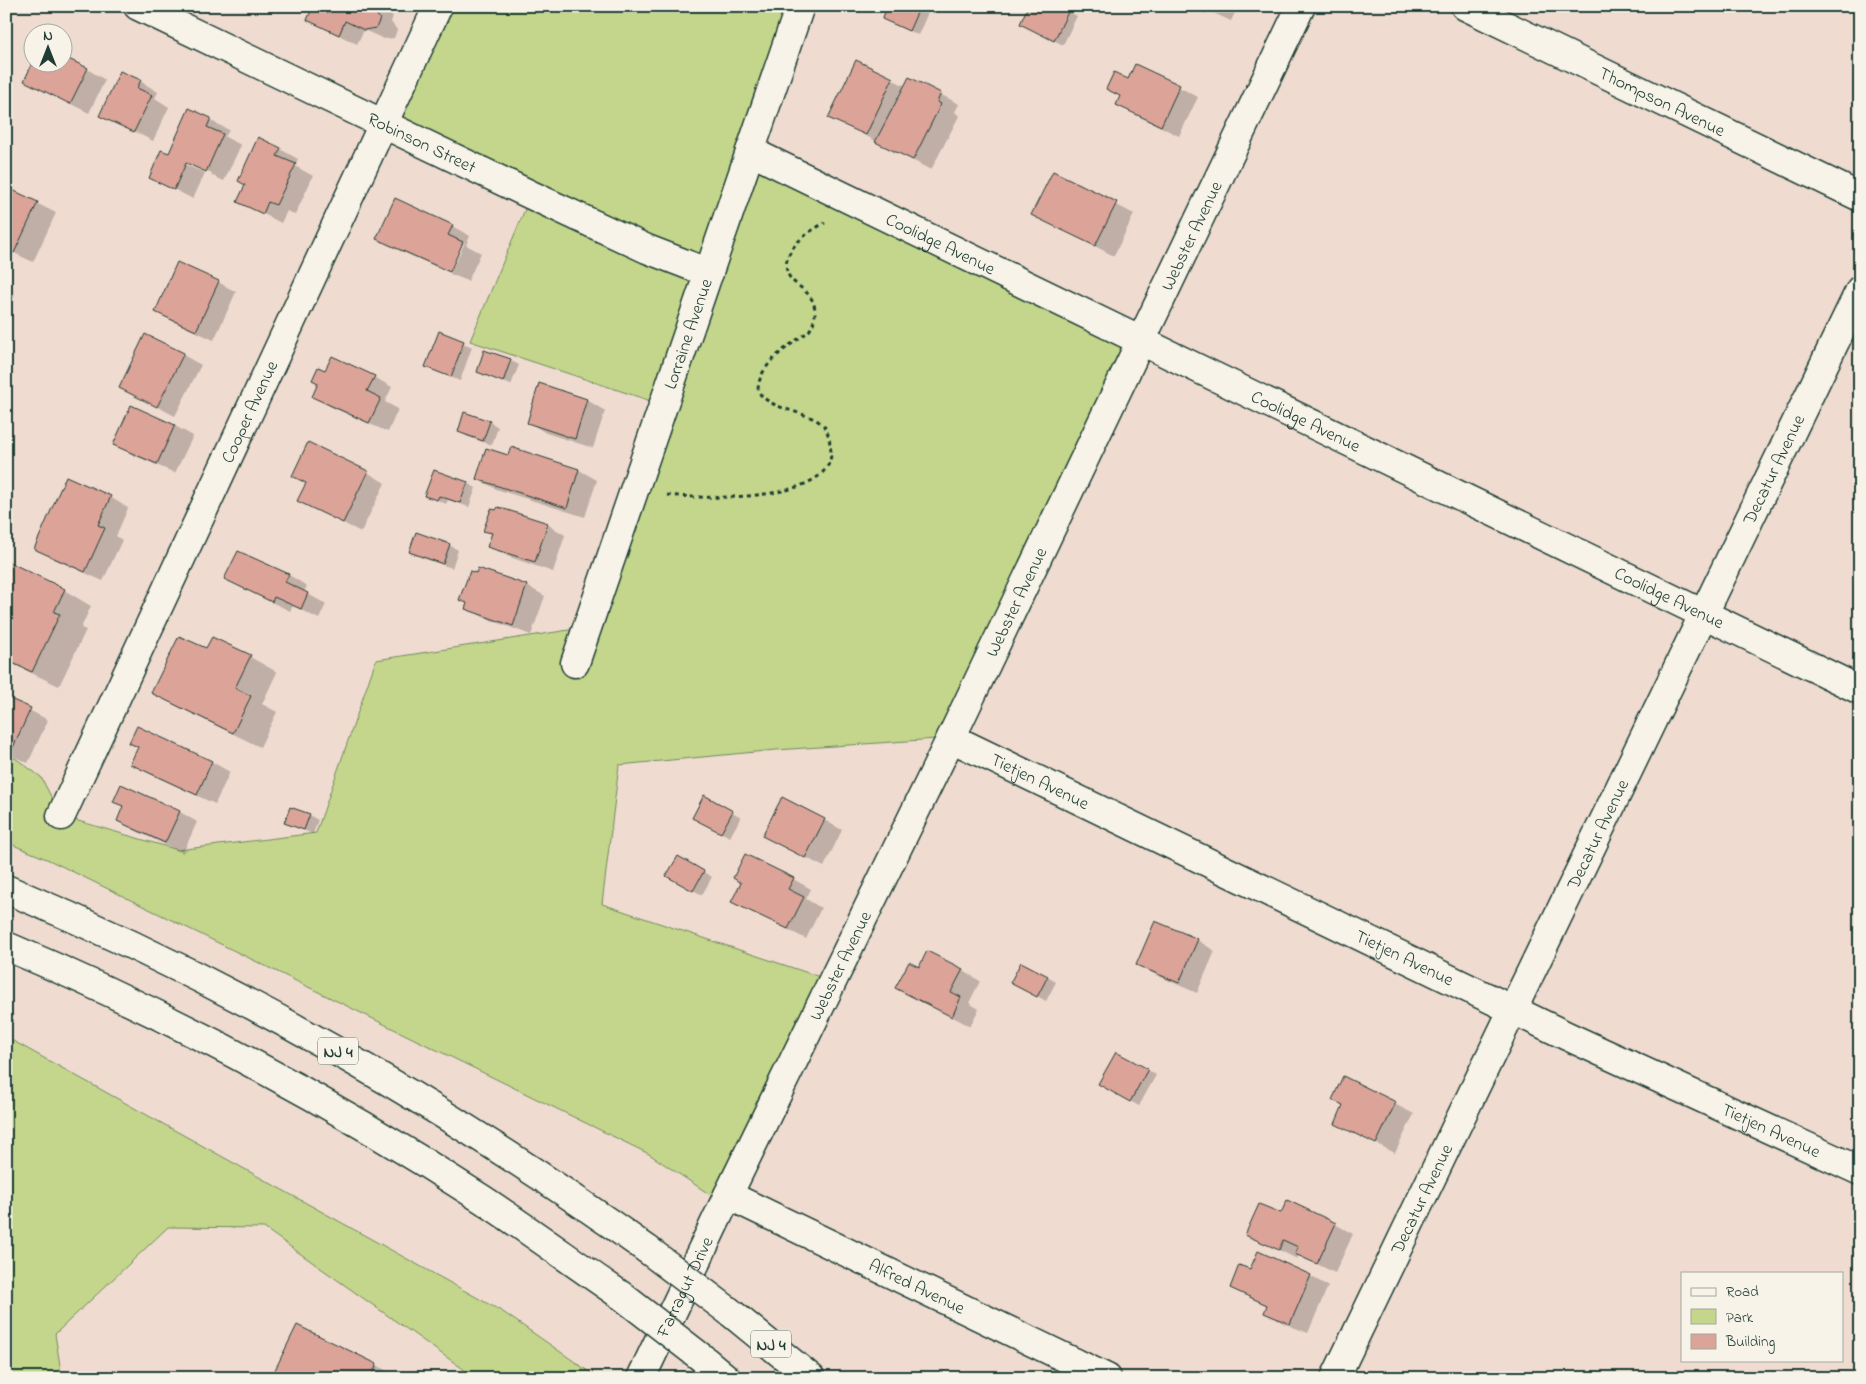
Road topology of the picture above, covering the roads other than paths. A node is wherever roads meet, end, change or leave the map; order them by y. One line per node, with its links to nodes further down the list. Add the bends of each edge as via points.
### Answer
1 (138, 6): 6 (main road, Robinson Street)
2 (438, 6): 6 (main road, Cooper Avenue)
3 (800, 6): 7 (main road, Lorraine Avenue)
4 (1301, 6): 11 (main road, Webster Avenue)
5 (1465, 6): 8 (main road, Thompson Avenue)
6 (382, 124): 9 (main road, Robinson Street, via 647,249); 16 (main road, Cooper Avenue)
7 (750, 152): 9 (main road, Lorraine Avenue); 11 (main road, Coolidge Avenue)
8 (1860, 197)
9 (709, 273): 13 (main road, Lorraine Avenue)
10 (1860, 290): 12 (main road, Decatur Avenue)
11 (1142, 340): 12 (main road, Coolidge Avenue); 15 (main road, Webster Avenue)
12 (1704, 614): 14 (main road, Coolidge Avenue); 19 (main road, Decatur Avenue)
13 (575, 663)
14 (1860, 690)
15 (951, 738): 19 (main road, Tietjen Avenue); 21 (main road, Webster Avenue)
16 (61, 816)
17 (6, 889): 24 (main road, NJ 4, bridge, via 159,956 383,1076 579,1201 730,1312)
18 (6, 946): 23 (main road, bridge, via 158,1014 268,1071 366,1128 482,1199 622,1296)
19 (1513, 1010): 20 (main road, Tietjen Avenue); 26 (main road, Decatur Avenue)
20 (1860, 1171)
21 (728, 1194): 22 (main road, Farragut Drive); 25 (main road, Alfred Avenue)
22 (641, 1378)
23 (726, 1378)
24 (810, 1378)
25 (1107, 1378)
26 (1335, 1378)

